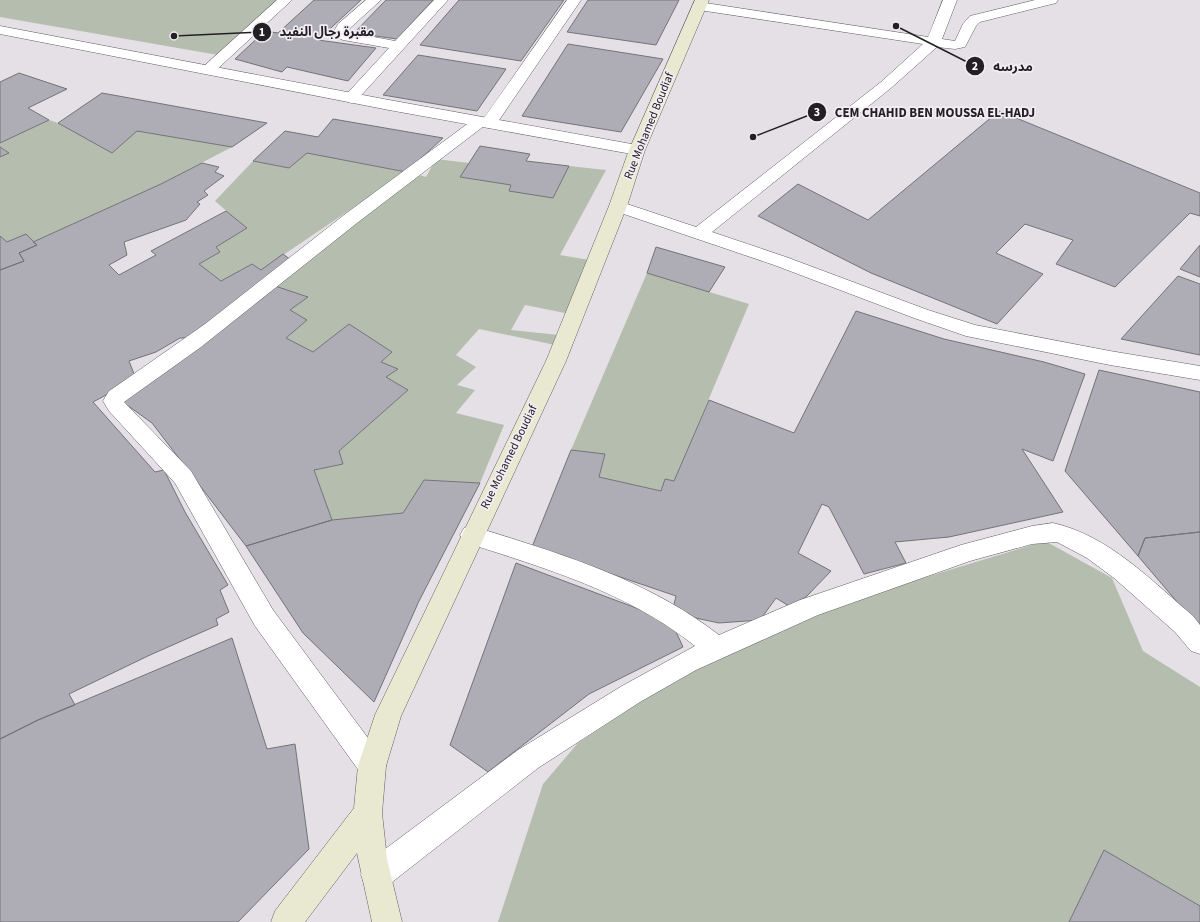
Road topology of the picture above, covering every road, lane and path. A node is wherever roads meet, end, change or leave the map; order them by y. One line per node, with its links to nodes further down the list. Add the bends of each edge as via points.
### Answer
1 (285, 0): 11 (street)
2 (374, 0): 10 (street, via 343,28 342,34)
3 (441, 0): 10 (street)
4 (574, 0): 13 (street)
5 (950, 0): 9 (street)
6 (1051, 0): 9 (street, via 975,19 960,44 955,46)
7 (700, 3): 9 (street); 14 (main road, Rue Mohamed Boudiaf)
8 (0, 30): 11 (street)
9 (933, 43): 16 (street, via 886,85)
10 (399, 46): 12 (street)
11 (208, 70): 12 (street)
12 (351, 98): 13 (street)
13 (485, 123): 14 (street); 21 (street, via 349,220 180,353 123,390 113,401 183,477 264,618)
14 (637, 150): 15 (main road, Rue Mohamed Boudiaf)
15 (618, 206): 16 (street); 18 (main road, Rue Mohamed Boudiaf, via 556,361)
16 (699, 233): 17 (street, via 973,331)
17 (1200, 373)
18 (472, 535): 20 (street, via 570,567 609,584 674,617); 21 (main road, Rue Mohamed Boudiaf, via 388,715)
19 (1200, 643): 20 (street, via 1184,624 1123,571 1075,540 1053,532 969,552 828,600)
20 (716, 648): 23 (street, via 631,694 528,759)
21 (372, 766): 22 (main road, Rue Mohamed Boudiaf)
22 (368, 813): 23 (main road, Rue Mohamed Boudiaf); 24 (main road)
23 (376, 875): 25 (main road, Rue Mohamed Boudiaf)
24 (286, 922)
25 (387, 922)

